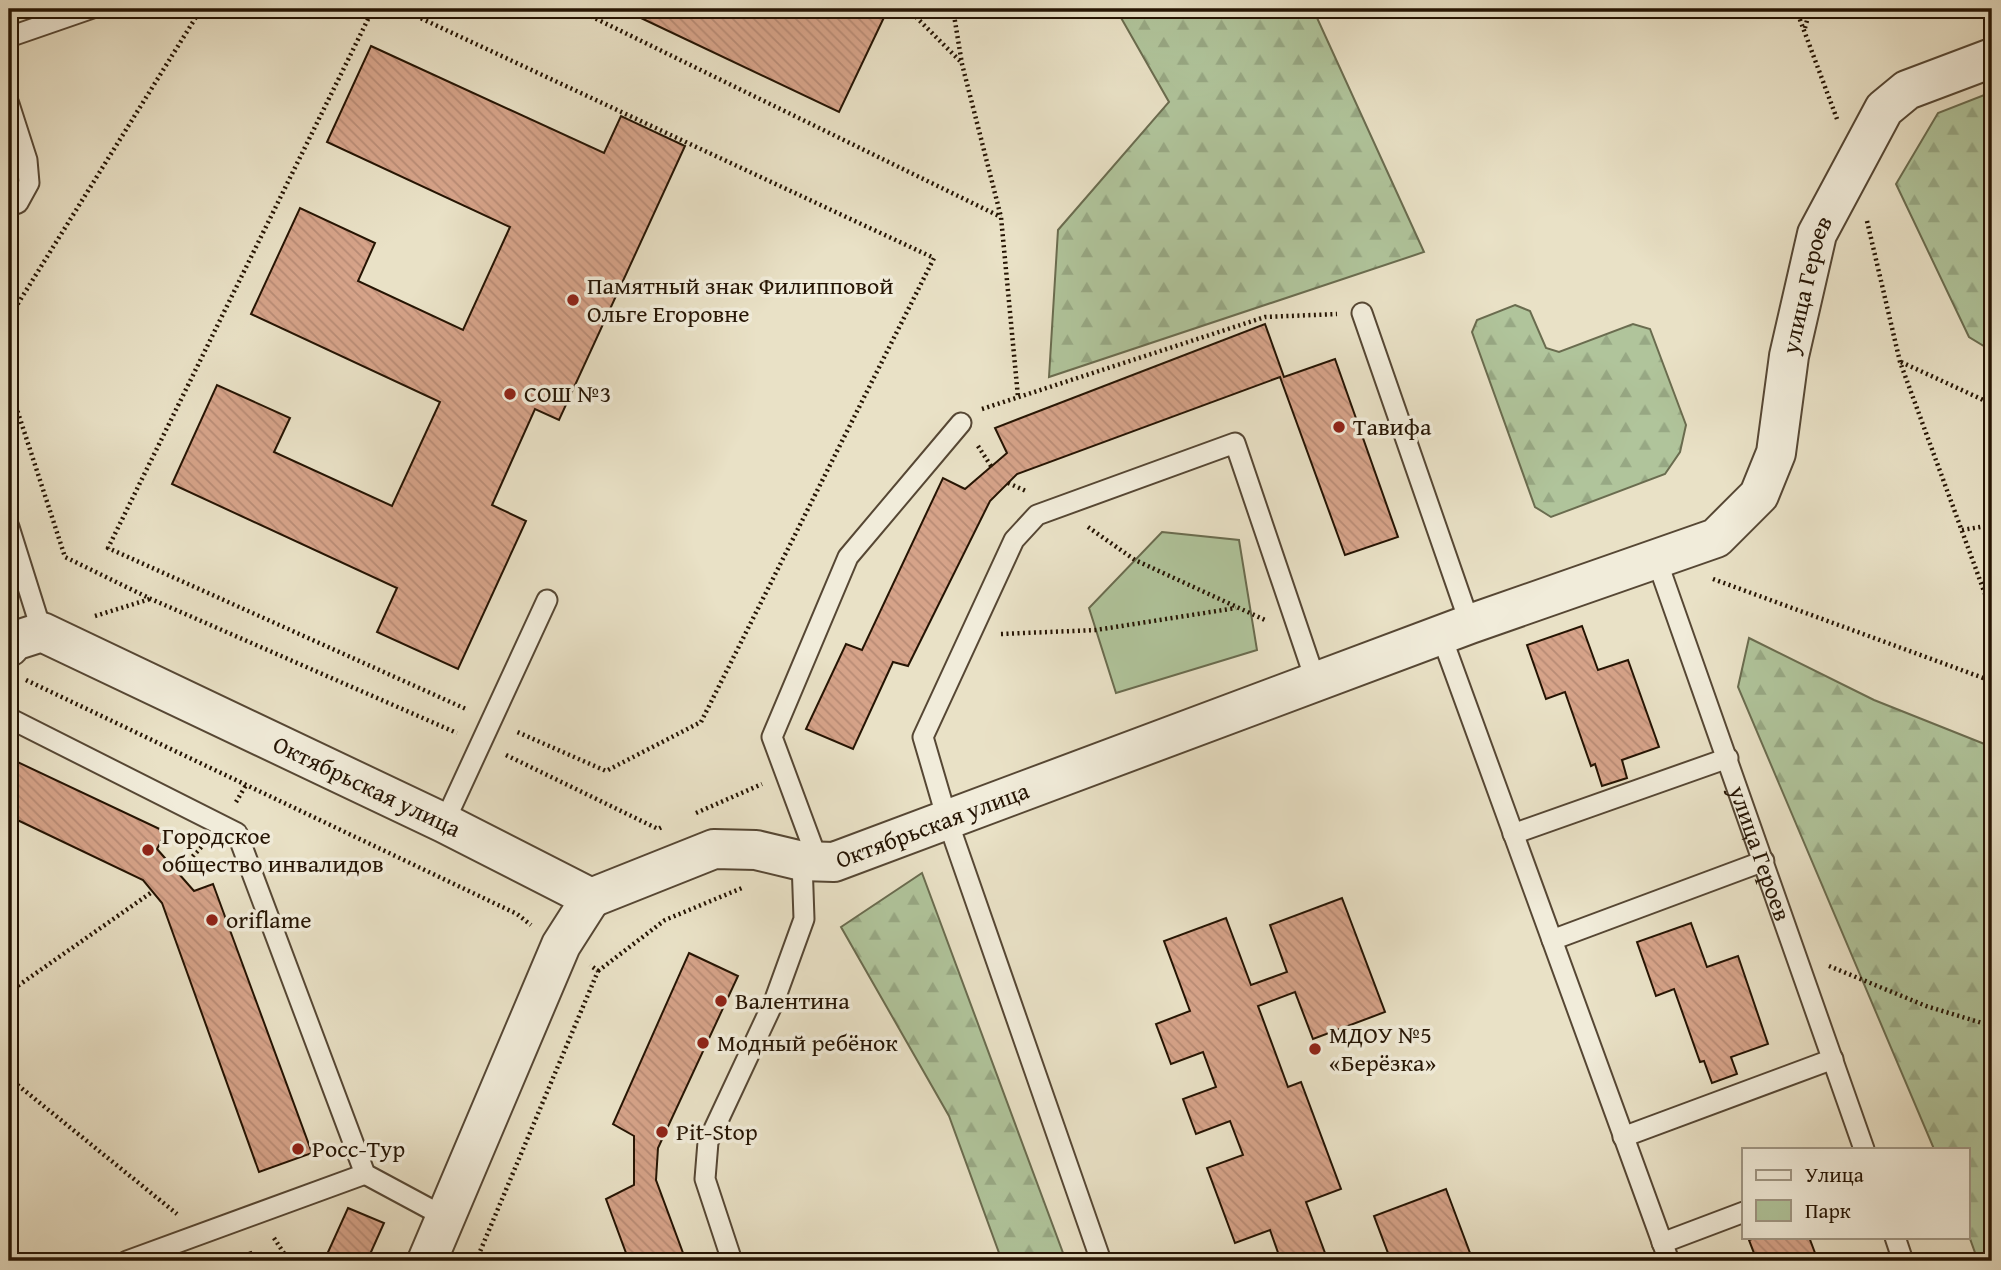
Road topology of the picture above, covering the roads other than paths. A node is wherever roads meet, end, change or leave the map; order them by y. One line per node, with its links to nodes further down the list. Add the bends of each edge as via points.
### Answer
1 (90, 9): 2 (lane)
2 (9, 37)
3 (1992, 58): 9 (street, улица Героев, via 1907,90 1884,109 1817,234 1789,356 1776,453 1759,495 1716,538)
4 (9, 104): 5 (lane, via 29,183 19,203)
5 (9, 206)
6 (1362, 313): 11 (lane)
7 (961, 422): 19 (lane, via 848,557 772,737)
8 (9, 527): 12 (lane)
9 (1656, 558): 11 (street, улица Героев); 15 (lane, улица Героев)
10 (547, 600): 17 (lane)
11 (1456, 629): 13 (street, Октябрьская улица); 18 (lane)
12 (24, 652): 17 (street, Октябрьская улица)
13 (1316, 682): 16 (street, Октябрьская улица); 16 (lane, via 1235,443 1060,507 1037,516 1014,540 923,737)
14 (9, 718): 26 (lane, via 237,833)
15 (1728, 758): 18 (lane); 20 (lane, улица Героев)
16 (947, 819): 19 (street, Октябрьская улица, via 834,862); 34 (lane)
17 (443, 823): 21 (street, Октябрьская улица)
18 (1513, 834): 22 (lane)
19 (810, 861): 21 (street, Октябрьская улица, via 756,850 714,849); 33 (lane, via 804,919 775,999 708,1142 705,1179)
20 (1764, 861): 22 (lane); 23 (lane, улица Героев)
21 (591, 898): 28 (street, via 561,946)
22 (1552, 940): 24 (lane)
23 (1833, 1059): 24 (lane); 25 (lane, улица Героев)
24 (1623, 1137): 30 (lane)
25 (1864, 1148)
26 (365, 1174): 28 (lane); 31 (lane)
27 (1742, 1213): 30 (lane)
28 (445, 1217): 32 (street)
29 (1895, 1238): 35 (lane)
30 (1665, 1252)
31 (127, 1261)
32 (427, 1261)
33 (732, 1261)
34 (1101, 1261)
35 (1903, 1261)

